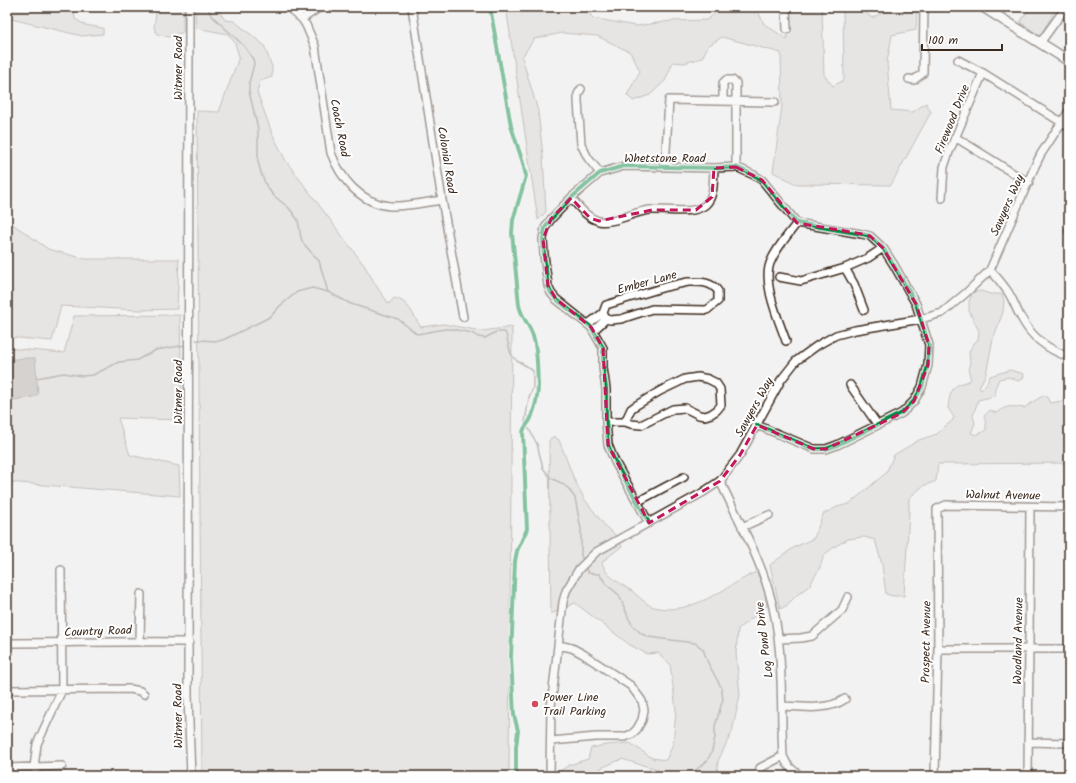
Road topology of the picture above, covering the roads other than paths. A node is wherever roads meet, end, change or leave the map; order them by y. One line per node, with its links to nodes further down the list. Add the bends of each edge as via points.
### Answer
1 (189, 7): 64 (street, Witmer Road)
2 (288, 7): 9 (street, Coach Road)
3 (320, 7): 9 (street)
4 (412, 7): 31 (street, Colonial Road)
5 (786, 7): 10 (street)
6 (924, 7): 15 (street, via 923,73 914,80)
7 (983, 7): 11 (main road)
8 (1066, 7): 11 (street)
9 (302, 19): 31 (street, Coach Road, via 315,46 331,152 346,181 362,196 389,206)
10 (787, 29)
11 (1040, 43): 13 (main road)
12 (958, 60): 14 (street)
13 (1069, 61)
14 (983, 73): 21 (street); 23 (street, Firewood Drive)
15 (909, 79)
16 (581, 89): 27 (street, via 578,94 581,144)
17 (723, 101): 18 (street); 18 (street, via 723,84 726,80 736,83); 24 (street, via 669,100)
18 (736, 101): 19 (street); 25 (street)
19 (775, 102)
20 (1069, 111): 21 (street, Sawyers Way)
21 (1062, 122): 22 (street); 28 (street, Sawyers Way, via 1041,154)
22 (1069, 127)
23 (955, 137): 28 (street); 30 (street, Firewood Drive, via 944,167)
24 (665, 167): 26 (street, Whetstone Road); 27 (street, Whetstone Road, via 624,166)
25 (736, 167): 26 (street, Whetstone Road); 32 (street, Whetstone Road, via 762,180)
26 (714, 168): 29 (street, via 712,197 705,206 696,210 652,210 614,220 599,221 590,218)
27 (600, 173): 29 (street, Whetstone Road)
28 (1029, 183): 35 (street, Sawyers Way)
29 (571, 198): 41 (street, Whetstone Road, via 545,228 543,239 548,286 556,298)
30 (942, 198)
31 (442, 200): 39 (street, Colonial Road)
32 (797, 223): 33 (street, via 870,236); 43 (street, via 771,261 767,273 768,287)
33 (883, 248): 34 (street); 40 (street)
34 (845, 268): 36 (street, via 801,280); 37 (street)
35 (990, 270): 40 (street, Sawyers Way, via 942,313); 44 (street, via 1007,290 1031,332 1050,349)
36 (779, 277)
37 (864, 310)
38 (605, 316): 38 (street, Ember Lane, via 610,320 652,309 707,310 718,301 718,291 714,286 703,282 673,285 606,305); 41 (street, Ember Lane); 42 (street, Ember Lane)
39 (463, 317)
40 (921, 319): 48 (street, via 929,345 928,365 922,387 914,401 902,413); 49 (street, Sawyers Way, via 855,330 836,335 818,345 796,361 781,380)
41 (588, 324): 42 (street, Whetstone Road)
42 (594, 331): 46 (street, Whetstone Road, via 603,348)
43 (786, 341)
44 (1069, 358)
45 (850, 385): 48 (street)
46 (606, 422): 47 (street); 52 (street, Whetstone Road, via 608,445)
47 (625, 422): 47 (street, via 641,425 673,409 685,408 699,415 711,414 721,405 720,389 708,378 686,379 635,406)
48 (877, 424): 49 (street, via 826,449 814,449)
49 (757, 425): 51 (street, Sawyers Way, via 740,455)
50 (684, 477): 52 (street)
51 (720, 481): 57 (street, Sawyers Way); 58 (street, Log Pond Drive)
52 (637, 502): 57 (street, Whetstone Road)
53 (1030, 506): 54 (street, Walnut Avenue); 55 (street, Walnut Avenue, via 946,505); 69 (street, Woodland Avenue)
54 (1069, 507)
55 (937, 509): 68 (street, Prospect Avenue)
56 (769, 515): 58 (street)
57 (649, 523): 67 (street, Sawyers Way, via 596,552 579,569 566,591)
58 (742, 527): 62 (street, Log Pond Drive, via 770,593)
59 (61, 570): 66 (street)
60 (141, 594): 63 (street)
61 (848, 596): 62 (street, via 842,610 812,636)
62 (778, 639): 75 (street, Log Pond Drive)
63 (140, 641): 64 (street, Country Road); 66 (street, Country Road)
64 (189, 642): 85 (street, Witmer Road)
65 (7, 643): 66 (street, Country Road)
66 (60, 643): 72 (street)
67 (558, 645): 76 (street, Sawyers Way, via 551,707); 76 (street, via 583,654 631,686 642,701 644,710 637,729 624,737)
68 (938, 648): 69 (street); 88 (street, Prospect Avenue)
69 (1030, 649): 70 (street); 77 (street, Woodland Avenue)
70 (1069, 649)
71 (7, 690): 72 (street)
72 (62, 690): 73 (street, via 130,689); 81 (street, via 38,744)
73 (144, 694)
74 (845, 699): 75 (street, via 828,707)
75 (782, 706): 79 (street, Log Pond Drive)
76 (551, 742): 86 (street, Sawyers Way)
77 (1028, 742): 78 (street); 89 (street, Woodland Avenue)
78 (1069, 744)
79 (783, 756): 83 (street); 87 (street, via 789,768)
80 (62, 766): 81 (street)
81 (34, 767): 82 (street); 84 (street)
82 (7, 768)
83 (760, 768)
84 (37, 776)
85 (191, 776)
86 (550, 776)
87 (801, 776)
88 (935, 776)
89 (1028, 776)

